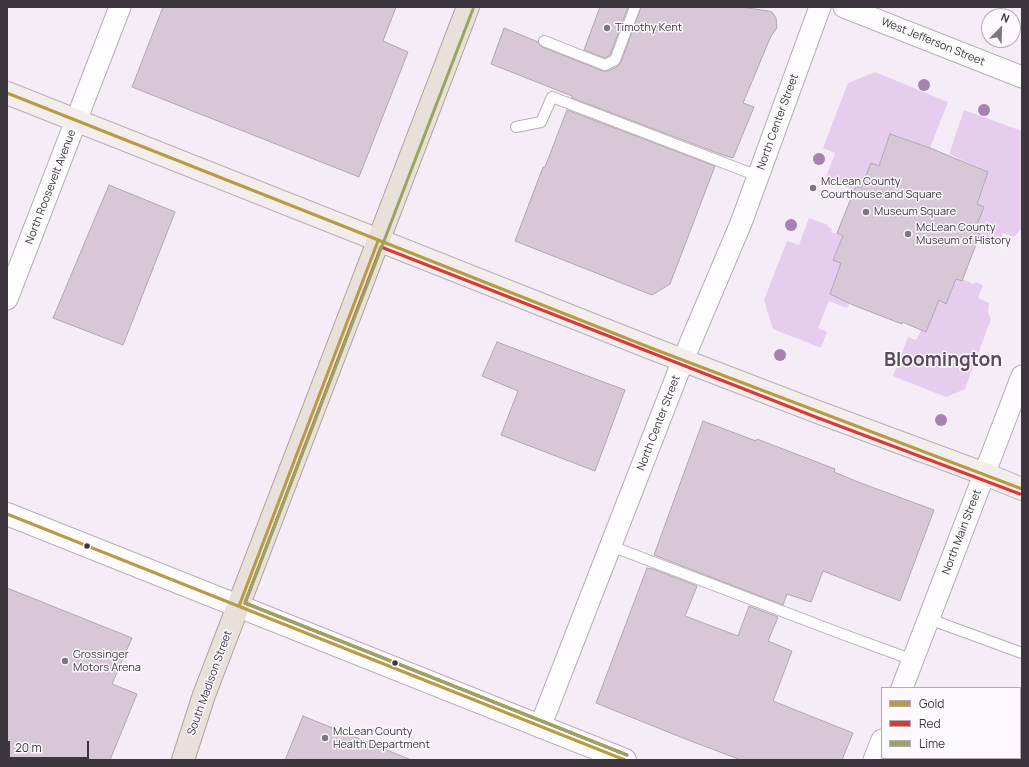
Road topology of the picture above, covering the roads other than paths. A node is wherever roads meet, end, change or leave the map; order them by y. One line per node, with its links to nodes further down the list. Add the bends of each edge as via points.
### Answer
1 (120, 7): 9 (street, North Roosevelt Avenue)
2 (468, 7): 12 (main road, South Madison Street)
3 (635, 7): 6 (lane, via 615,60 605,65)
4 (820, 7): 11 (street, North Center Street)
5 (844, 7): 7 (street, West Jefferson Street)
6 (544, 41)
7 (1022, 77)
8 (7, 93): 9 (main road)
9 (76, 121): 12 (main road); 13 (street, North Roosevelt Avenue)
10 (516, 128): 11 (lane, via 541,122 552,97)
11 (758, 176): 15 (street, North Center Street)
12 (378, 241): 15 (main road); 21 (main road, South Madison Street)
13 (13, 267): 14 (street, North Roosevelt Avenue)
14 (7, 299)
15 (683, 360): 17 (main road); 20 (street, North Center Street)
16 (1022, 376): 17 (street, North Main Street)
17 (985, 474): 18 (main road); 22 (street, North Main Street)
18 (1022, 489)
19 (7, 514): 21 (street)
20 (611, 546): 24 (lane); 26 (street, North Center Street)
21 (238, 606): 26 (street); 28 (main road, South Madison Street, via 204,695)
22 (929, 619): 23 (lane); 24 (street, North Main Street)
23 (1022, 653)
24 (913, 660): 25 (street, North Main Street)
25 (902, 687)
26 (540, 727): 29 (street)
27 (881, 742): 30 (street)
28 (184, 760)
29 (625, 760)
30 (874, 760)

